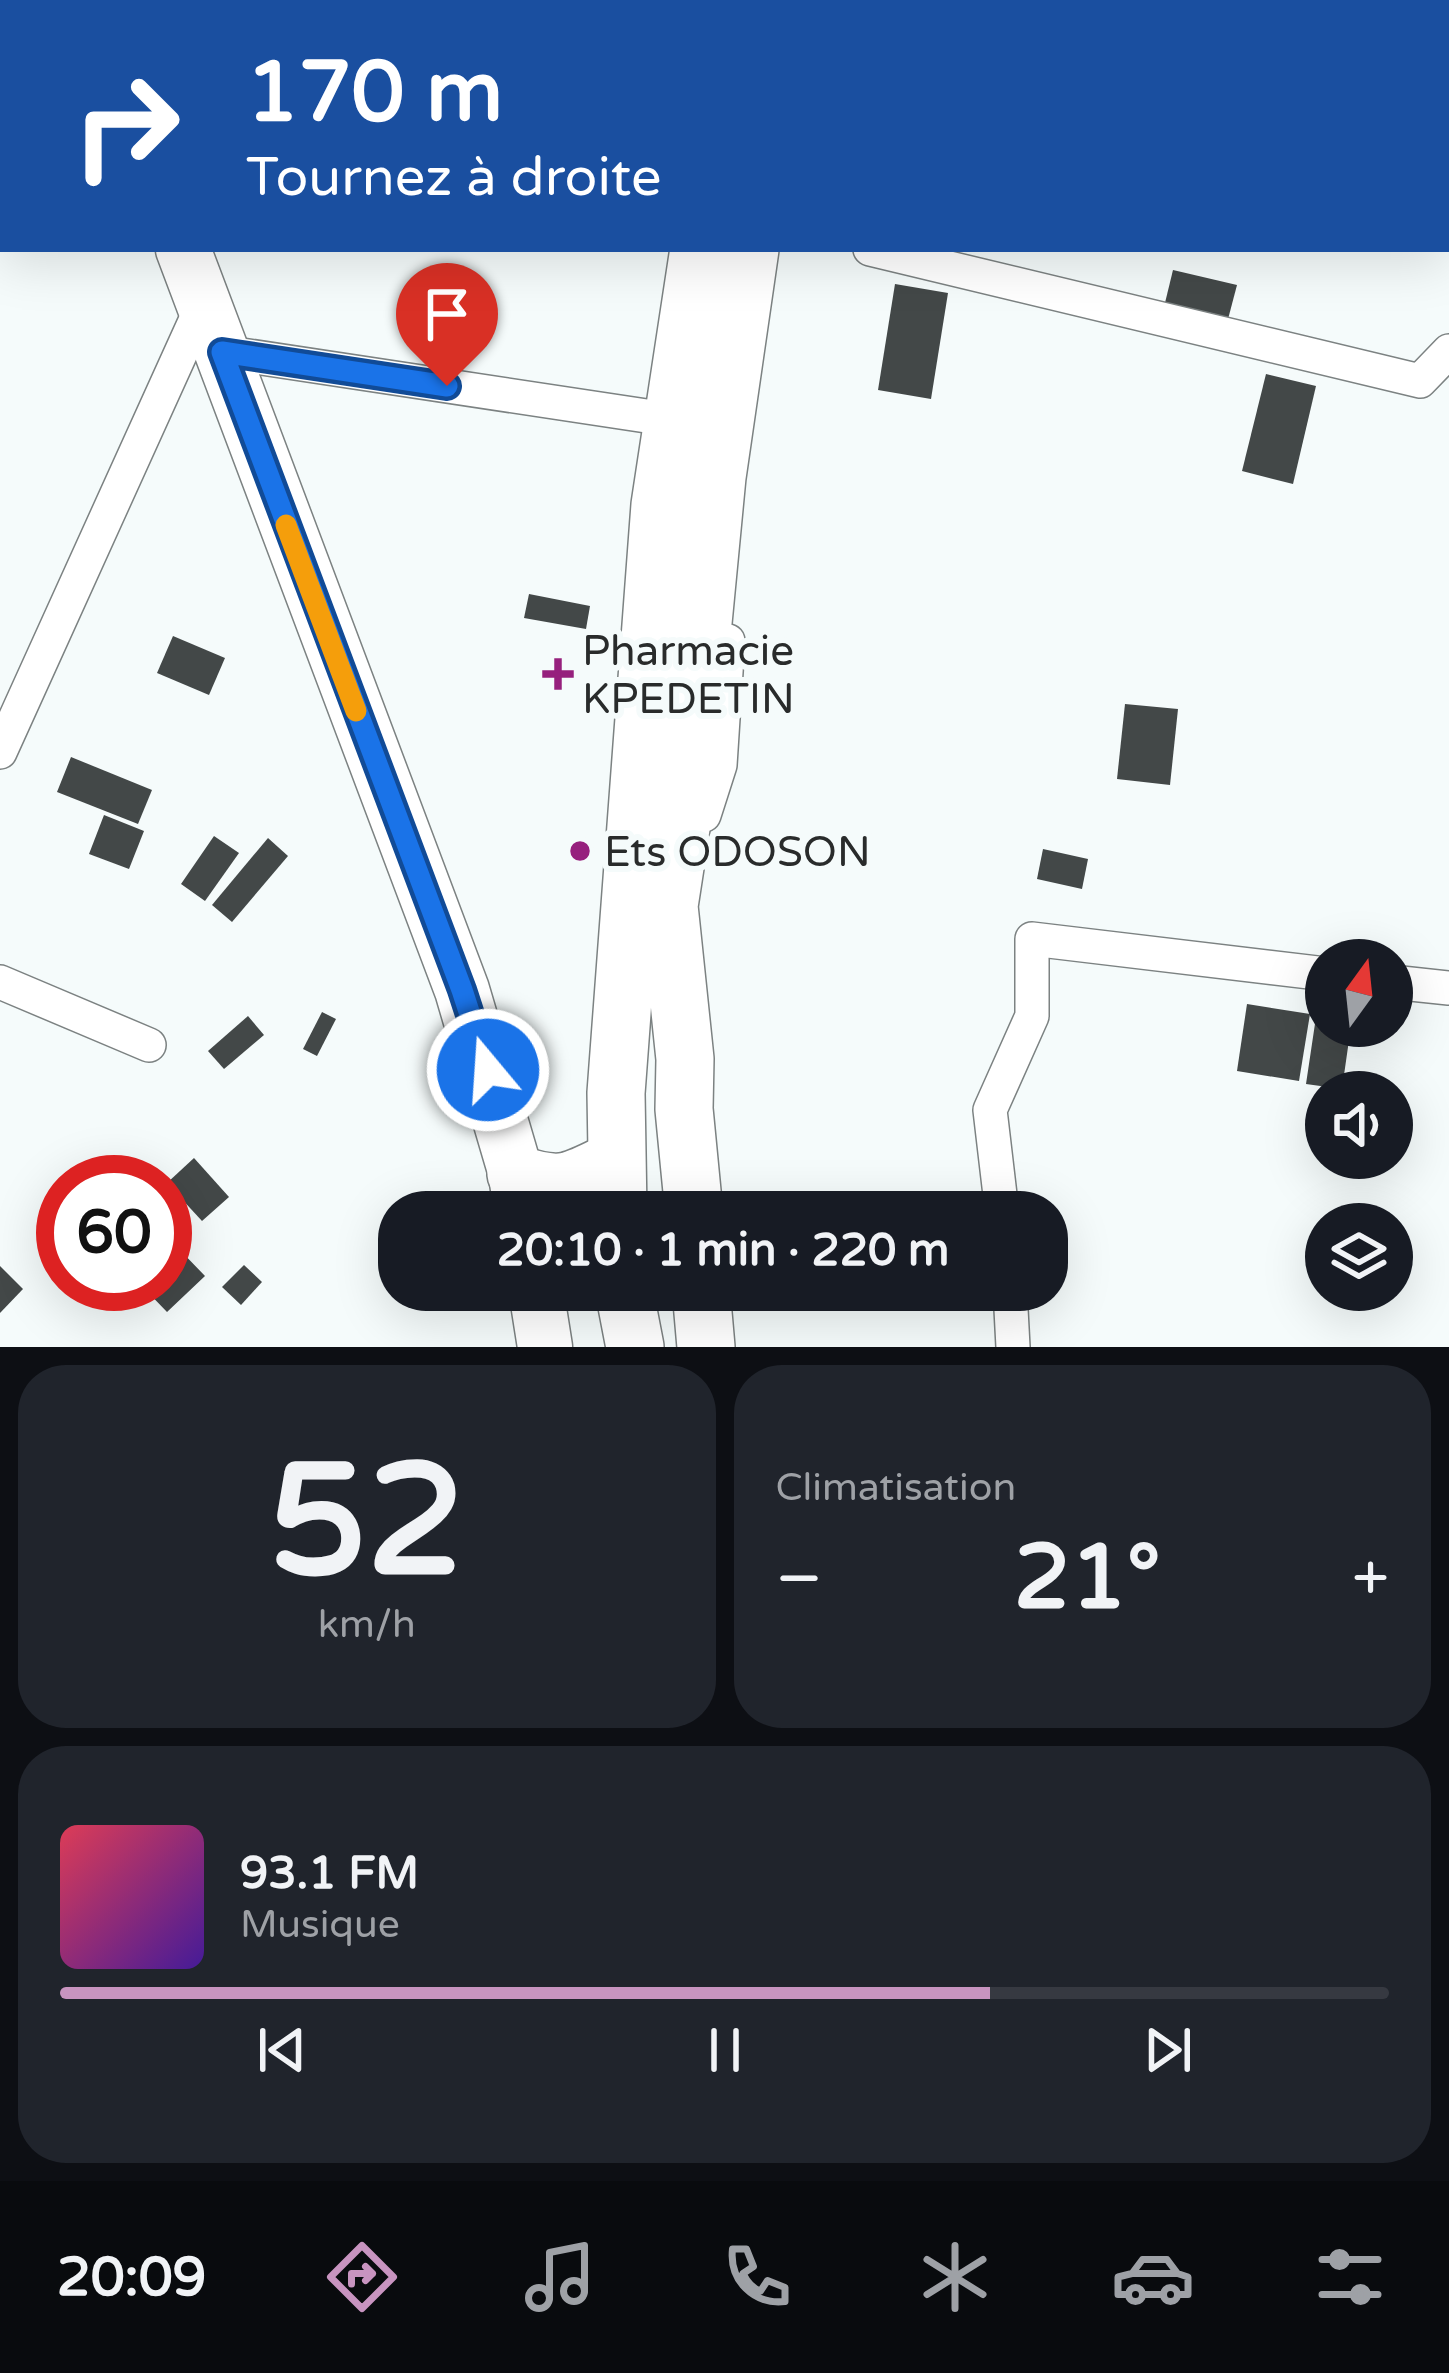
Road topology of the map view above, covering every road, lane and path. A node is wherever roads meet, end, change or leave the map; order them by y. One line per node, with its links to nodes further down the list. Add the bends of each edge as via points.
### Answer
1 (184, 252): 6 (main road)
2 (699, 252): 8 (highway)
3 (750, 252): 10 (highway)
4 (773, 252): 10 (street, via 740,466 720,765)
5 (882, 252): 7 (street, via 1420,381)
6 (213, 328): 8 (street); 9 (street); 17 (main road, via 462,990)
7 (1449, 351)
8 (673, 420): 16 (highway, via 616,1093)
9 (0, 752)
10 (669, 906): 19 (highway)
11 (1305, 972): 20 (street, via 1032,939 1032,1016 989,1110)
12 (0, 982): 15 (street)
13 (1413, 984): 14 (street)
14 (1449, 988)
15 (149, 1045)
16 (617, 1186): 18 (highway, via 545,1183)
17 (518, 1191)
18 (524, 1191)
19 (692, 1191)
20 (999, 1191)
21 (539, 1311): 25 (main road)
22 (628, 1311): 26 (highway)
23 (702, 1311): 27 (highway)
24 (1011, 1311): 28 (street)
25 (544, 1347)
26 (635, 1347)
27 (706, 1347)
28 (1013, 1347)

